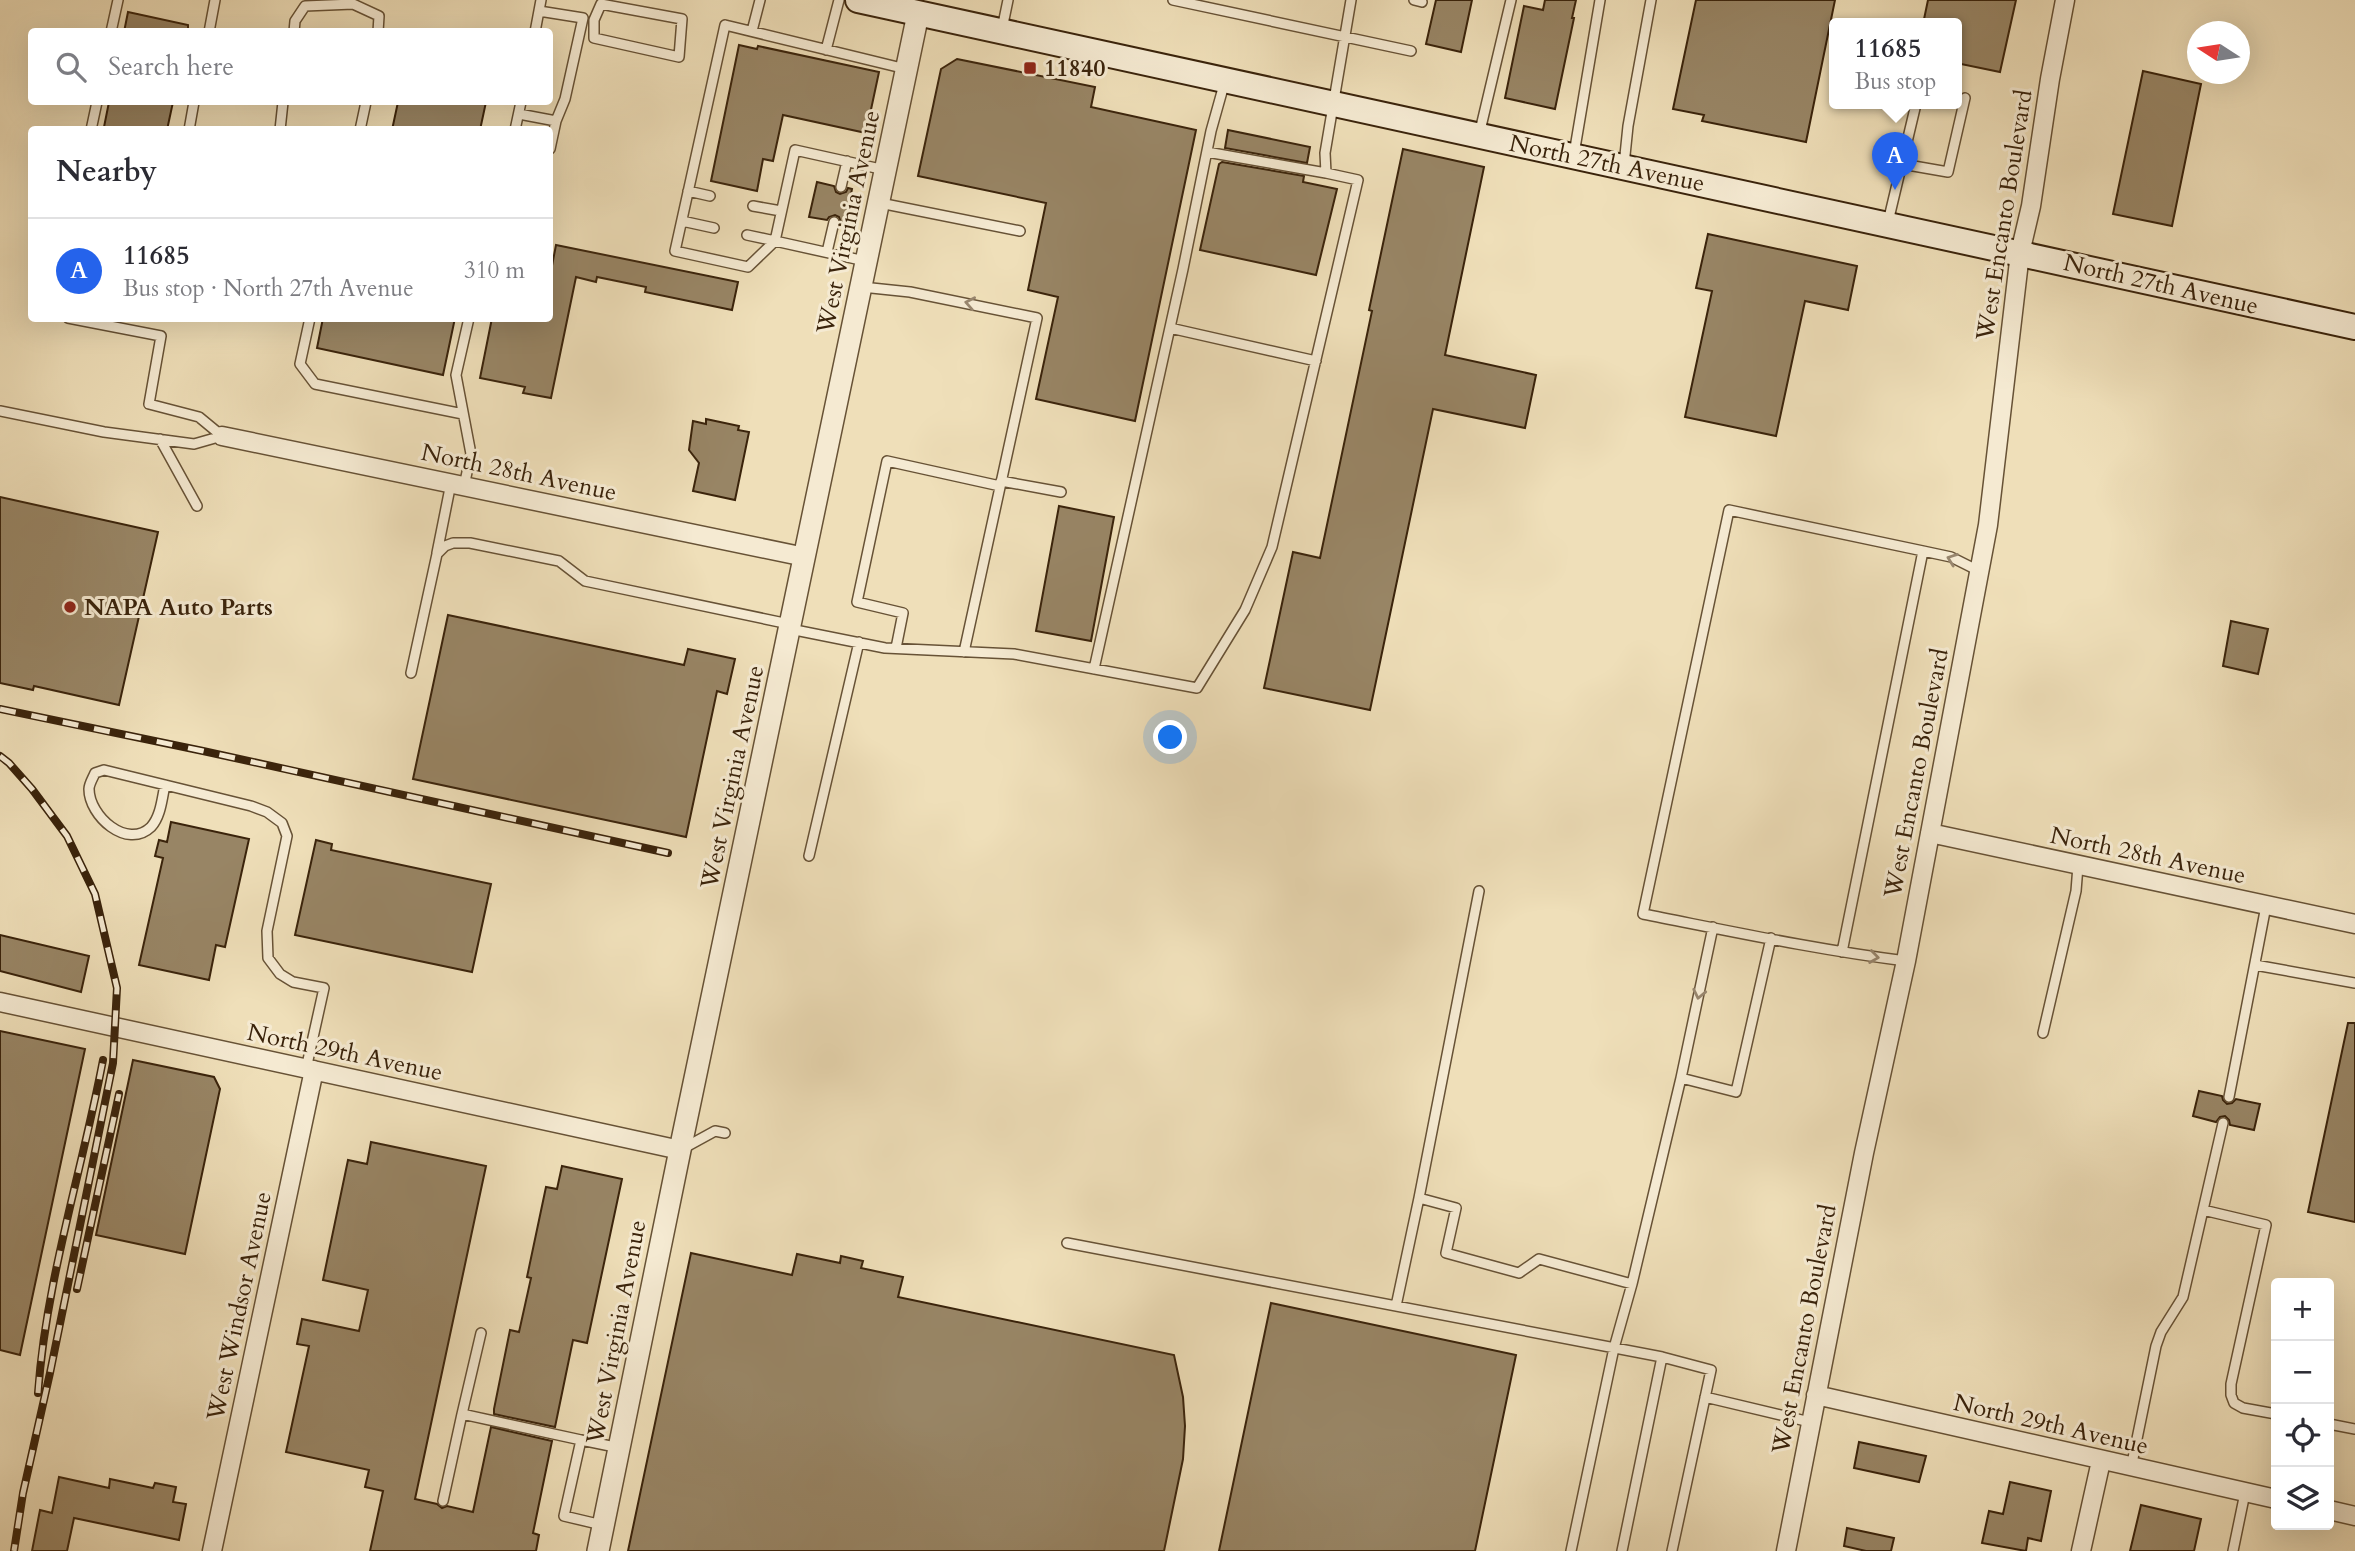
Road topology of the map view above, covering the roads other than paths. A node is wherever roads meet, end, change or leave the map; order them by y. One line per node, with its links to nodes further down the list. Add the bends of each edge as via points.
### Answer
1 (117, 0): 19 (lane)
2 (215, 0): 20 (lane)
3 (541, 0): 15 (lane)
4 (760, 0): 25 (lane)
5 (839, 0): 27 (lane)
6 (858, 0): 14 (main road, North 27th Avenue)
7 (1008, 0): 24 (lane)
8 (1173, 0): 26 (lane)
9 (1351, 0): 26 (lane)
10 (1511, 0): 47 (lane)
11 (1600, 0): 49 (lane)
12 (1651, 0): 52 (lane)
13 (2065, 0): 69 (street, West Encanto Boulevard)
14 (889, 3): 16 (main road, North 27th Avenue)
15 (539, 11): 17 (lane); 23 (lane)
16 (918, 14): 24 (main road, North 27th Avenue); 29 (street, West Virginia Avenue)
17 (583, 18): 18 (lane); 40 (lane)
18 (594, 20): 18 (lane, via 594,38 679,57 682,19 601,4)
19 (112, 28)
20 (210, 28)
21 (294, 28): 22 (lane, via 305,6 353,4 379,16)
22 (378, 28)
23 (536, 28)
24 (1001, 31): 30 (main road, North 27th Avenue)
25 (752, 32): 27 (lane); 56 (lane, via 725,25)
26 (1345, 35): 28 (lane); 32 (lane)
27 (826, 50): 29 (lane)
28 (1411, 51)
29 (906, 69): 53 (street, West Virginia Avenue)
30 (1225, 80): 32 (main road, North 27th Avenue); 48 (lane)
31 (1965, 98): 51 (lane, via 1948,172)
32 (1332, 103): 47 (main road, North 27th Avenue); 54 (lane)
33 (96, 105): 41 (lane)
34 (193, 105): 42 (lane)
35 (284, 105): 43 (lane)
36 (365, 105): 44 (lane)
37 (520, 105): 39 (lane)
38 (1915, 109): 51 (lane)
39 (519, 114): 40 (lane); 45 (lane)
40 (556, 121): 46 (lane)
41 (92, 126)
42 (189, 126)
43 (281, 126)
44 (361, 126)
45 (516, 126)
46 (553, 135)
47 (1479, 135): 49 (main road, North 27th Avenue)
48 (1206, 152): 54 (lane); 76 (lane)
49 (1574, 156): 52 (main road, North 27th Avenue)
50 (847, 161): 53 (lane); 55 (lane); 60 (lane, via 795,150)
51 (1902, 164): 63 (lane)
52 (1624, 167): 63 (main road, North 27th Avenue)
53 (885, 170): 58 (street, West Virginia Avenue)
54 (1326, 173): 77 (lane, via 1358,180)
55 (841, 187)
56 (688, 191): 57 (lane); 61 (lane)
57 (710, 196)
58 (878, 202): 65 (lane); 70 (street, West Virginia Avenue)
59 (753, 205): 60 (lane)
60 (781, 211): 67 (lane)
61 (682, 221): 64 (lane); 67 (lane, via 675,251 748,267)
62 (834, 222): 68 (lane)
63 (1888, 224): 69 (main road, North 27th Avenue)
64 (715, 228)
65 (1020, 231)
66 (747, 234): 67 (lane)
67 (775, 241): 68 (lane)
68 (827, 252): 70 (lane)
69 (2020, 253): 75 (main road, North 27th Avenue); 89 (street, West Encanto Boulevard)
70 (866, 261): 71 (street, West Virginia Avenue)
71 (861, 286): 82 (lane, one-way to 71, via 1037,317); 88 (street, West Virginia Avenue)
72 (89, 322): 80 (lane, via 161,336 149,404 199,417)
73 (309, 322): 79 (lane, via 300,363 315,384)
74 (468, 322): 79 (lane, via 456,375)
75 (2355, 327)
76 (1170, 328): 77 (lane); 94 (lane)
77 (1316, 361): 94 (lane, via 1272,547 1245,610 1197,688)
78 (0, 411): 81 (lane)
79 (463, 414): 83 (lane, via 471,454)
80 (222, 436): 81 (lane, via 194,444); 83 (street, North 28th Avenue)
81 (160, 439): 85 (lane)
82 (1001, 483): 84 (lane); 92 (lane, via 887,461 857,602 903,612); 93 (lane)
83 (458, 485): 87 (lane); 88 (street, North 28th Avenue)
84 (1061, 492)
85 (197, 506)
86 (1923, 551): 89 (lane, one-way to 86, via 1951,557); 103 (lane, via 1729,510 1643,914); 105 (lane)
87 (437, 554): 90 (lane, via 453,543 470,543 559,561 585,581); 95 (lane)
88 (805, 557): 90 (street, West Virginia Avenue)
89 (1979, 571): 97 (street, West Encanto Boulevard)
90 (790, 626): 91 (lane); 116 (street, West Virginia Avenue)
91 (859, 642): 92 (lane); 98 (lane)
92 (896, 648): 93 (lane)
93 (964, 652): 94 (lane, via 1014,654)
94 (1094, 669)
95 (411, 673)
96 (165, 785): 96 (lane, via 104,770 95,773 88,788 107,825 134,835 152,826 159,815); 111 (lane, via 251,806 282,823 287,836 267,931 268,958 293,982 324,988)
97 (1930, 833): 99 (street, North 28th Avenue); 106 (street, West Encanto Boulevard)
98 (809, 856)
99 (2078, 866): 101 (street, North 28th Avenue); 110 (lane)
100 (1479, 891): 117 (lane)
101 (2266, 906): 102 (street, North 28th Avenue); 107 (lane)
102 (2355, 924)
103 (1713, 927): 104 (lane); 112 (lane, one-way to 112)
104 (1771, 938): 105 (lane); 112 (lane, via 1736,1092)
105 (1842, 951): 106 (lane, one-way to 106)
106 (1906, 961): 125 (street, West Encanto Boulevard)
107 (2255, 965): 108 (lane); 113 (lane)
108 (2355, 983)
109 (0, 1002): 111 (street, North 29th Avenue)
110 (2043, 1033)
111 (310, 1069): 116 (street, North 29th Avenue); 142 (street, West Windsor Avenue)
112 (1682, 1078): 120 (lane)
113 (2229, 1097)
114 (2223, 1123): 118 (lane)
115 (725, 1133): 116 (lane, via 715,1131)
116 (680, 1150): 133 (street, West Virginia Avenue)
117 (1419, 1198): 120 (lane, via 1456,1208 1446,1254 1519,1273 1539,1259); 121 (lane)
118 (2203, 1210): 127 (lane, via 2266,1225 2231,1395 2243,1408); 135 (lane, via 2183,1297 2156,1346)
119 (1067, 1243): 121 (lane)
120 (1632, 1284): 123 (lane)
121 (1396, 1306): 123 (lane)
122 (481, 1333): 128 (lane)
123 (1614, 1348): 124 (lane); 144 (lane)
124 (1662, 1357): 126 (lane, via 1711,1370); 145 (lane)
125 (1816, 1395): 129 (street, West Encanto Boulevard); 134 (street, North 29th Avenue)
126 (1705, 1397): 129 (lane); 146 (lane)
127 (2271, 1413)
128 (462, 1414): 132 (lane); 138 (lane)
129 (1810, 1422): 147 (street, West Encanto Boulevard)
130 (2334, 1425): 131 (lane)
131 (2355, 1429)
132 (581, 1440): 133 (lane); 141 (lane, via 564,1516)
133 (620, 1448): 141 (street, West Virginia Avenue)
134 (2101, 1461): 135 (street, North 29th Avenue); 148 (street)
135 (2131, 1468): 136 (street, North 29th Avenue)
136 (2245, 1493): 137 (street, North 29th Avenue); 149 (lane)
137 (2271, 1498)
138 (443, 1501)
139 (2334, 1511): 140 (street)
140 (2355, 1515)
141 (604, 1525): 143 (street, West Virginia Avenue)
142 (212, 1551)
143 (598, 1551)
144 (1571, 1551)
145 (1622, 1551)
146 (1672, 1551)
147 (1786, 1551)
148 (2081, 1551)
149 (2233, 1551)

